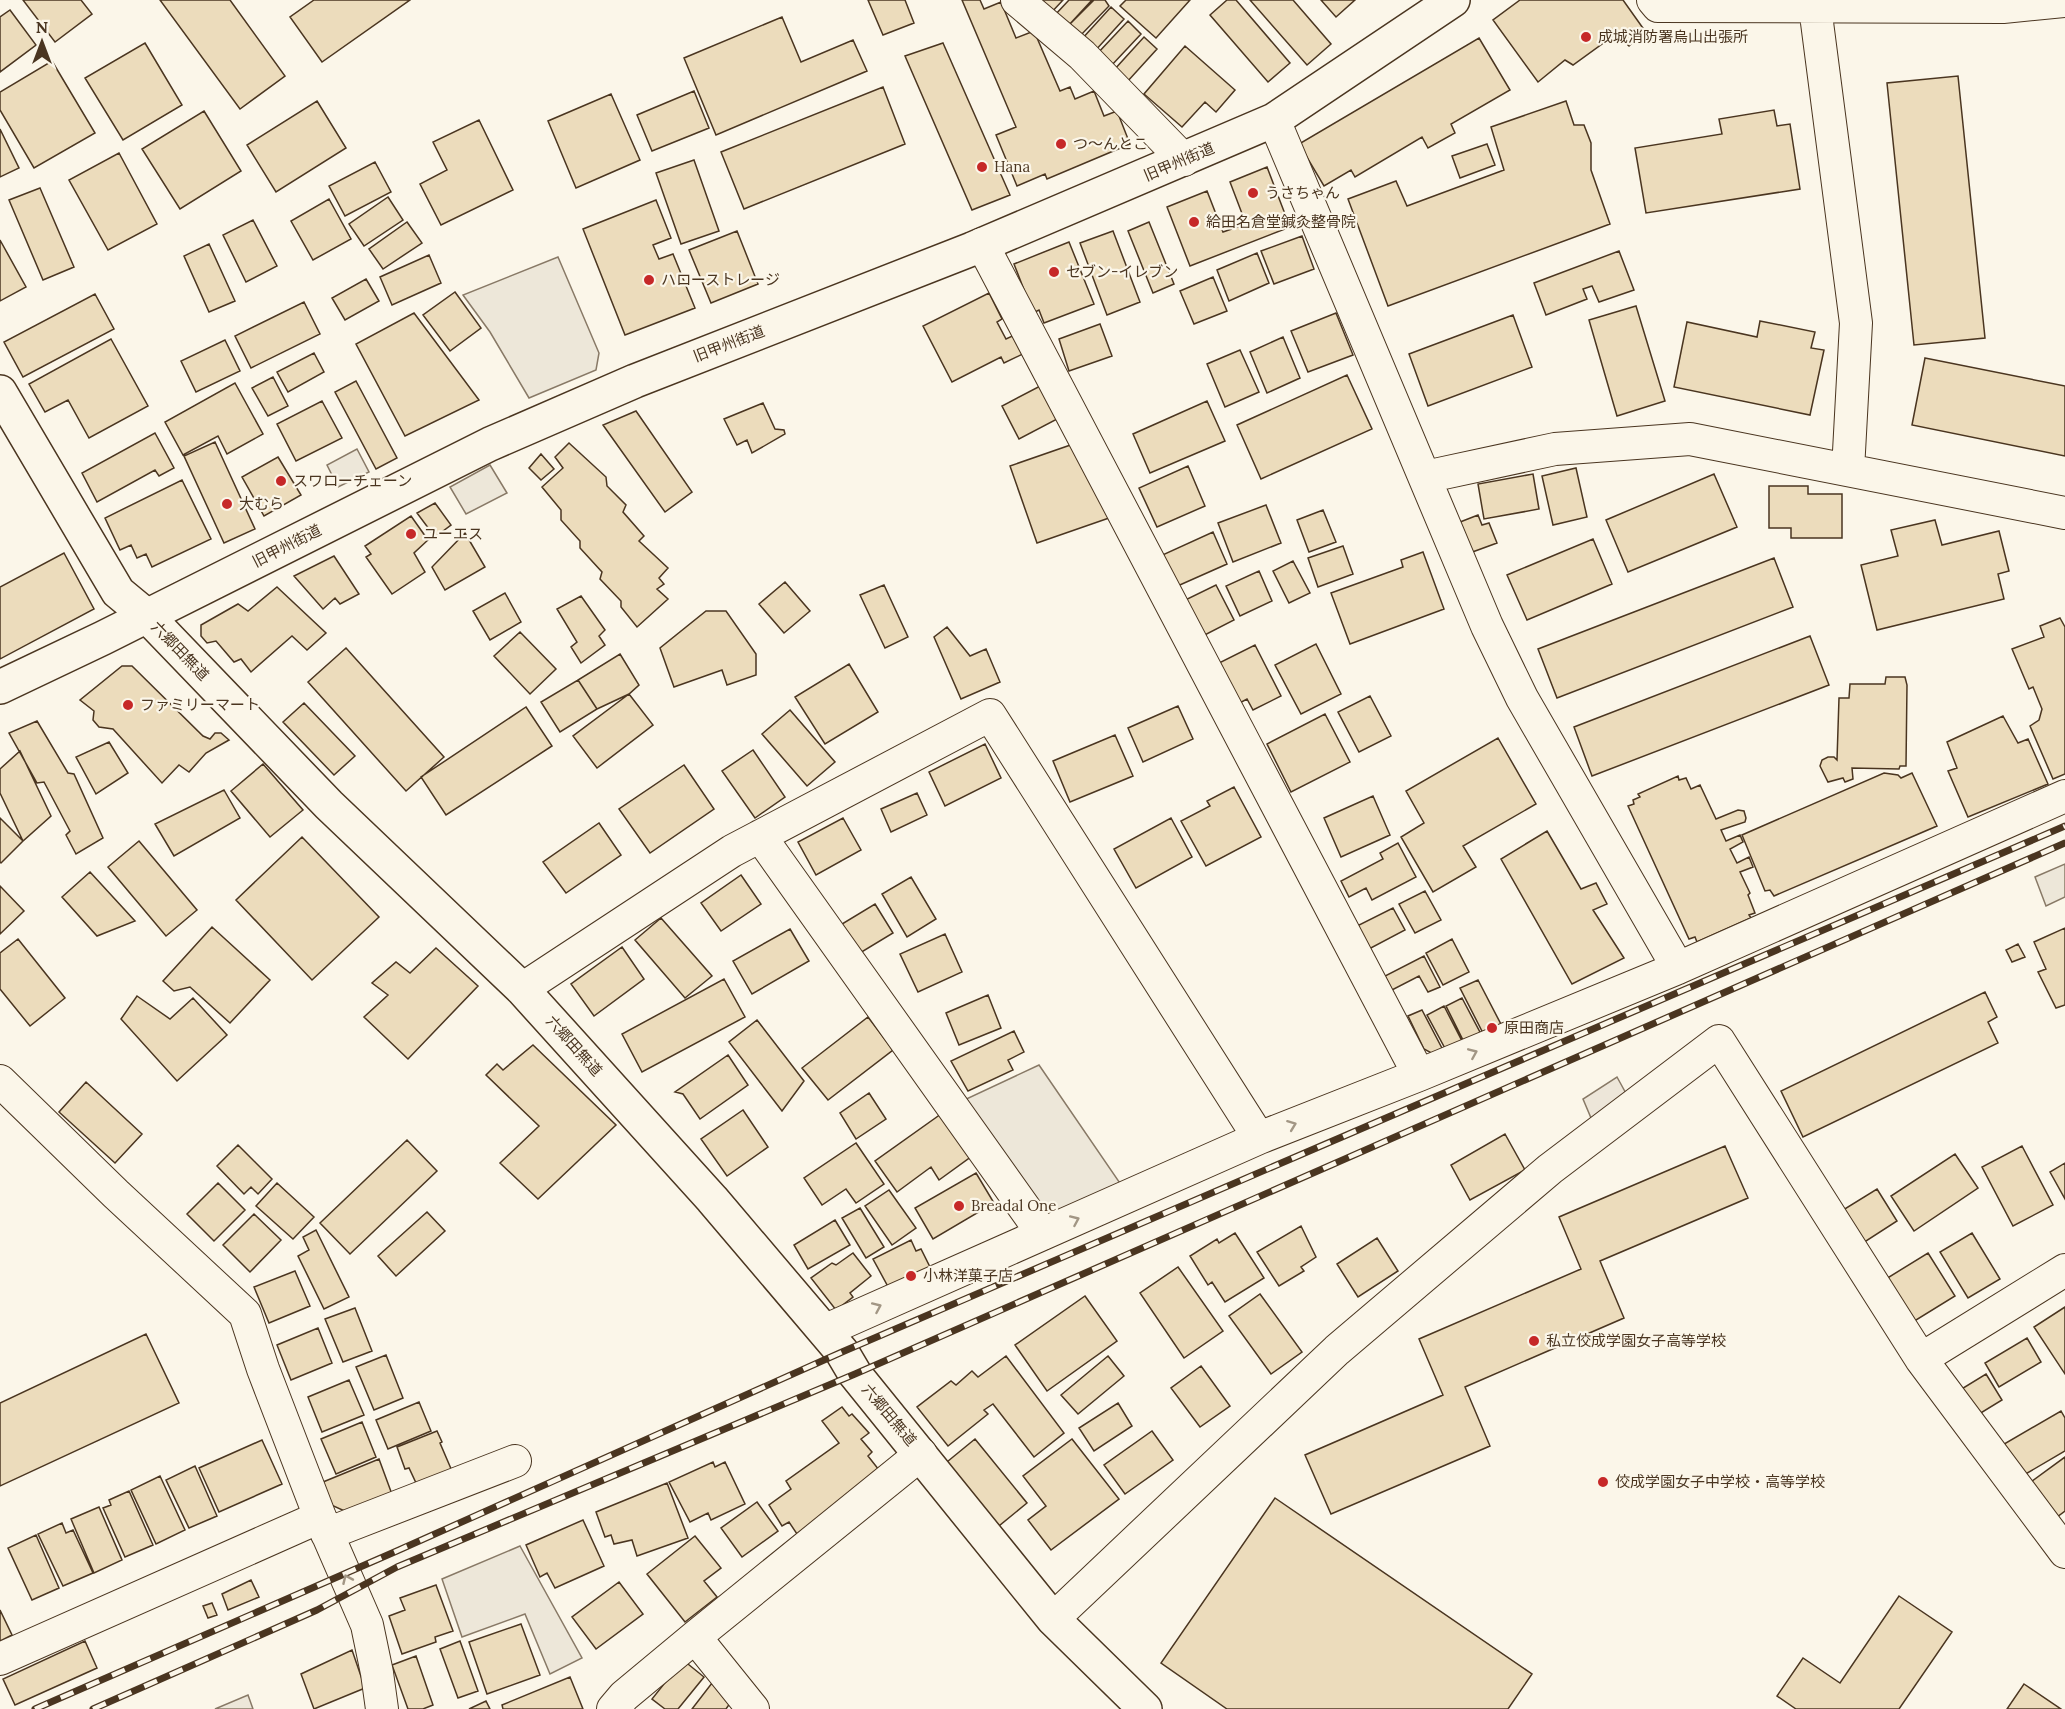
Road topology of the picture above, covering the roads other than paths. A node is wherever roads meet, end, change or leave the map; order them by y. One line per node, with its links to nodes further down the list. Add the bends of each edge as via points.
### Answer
1 (1017, 0): 7 (street, via 1082,55)
2 (1453, 0): 6 (street, 旧甲州街道)
3 (1653, 0): 5 (street, via 1658,6)
4 (2065, 1): 5 (street, via 2003,8)
5 (1815, 8): 10 (street, via 1856,323)
6 (1274, 120): 7 (street, 旧甲州街道); 11 (street)
7 (1184, 160): 8 (street, 旧甲州街道)
8 (982, 244): 13 (street, 旧甲州街道, via 635,381 490,444); 19 (street)
9 (0, 392): 13 (street, 六郷田無道, via 118,591)
10 (1848, 470): 11 (street, via 1690,439 1555,449); 12 (street)
11 (1425, 477): 17 (street, via 1486,626 1522,698)
12 (2065, 513)
13 (147, 616): 14 (street, 旧甲州街道); 18 (street, 六郷田無道, via 328,805)
14 (0, 687)
15 (2065, 796): 17 (street)
16 (760, 836): 18 (street, via 732,850); 21 (street, via 990,715); 22 (street)
17 (1678, 968): 19 (street, one-way to 17)
18 (522, 989): 24 (street, 六郷田無道, via 712,1199)
19 (1419, 1075): 21 (street, one-way to 19)
20 (0, 1081): 28 (street, via 245,1314)
21 (1259, 1138): 22 (street, one-way to 21)
22 (1043, 1234): 24 (street, one-way to 22)
23 (2065, 1270): 25 (street)
24 (824, 1331): 26 (street, 六郷田無道)
25 (1921, 1359): 29 (street); 30 (street, via 1719,1041 1550,1169 1337,1350)
26 (921, 1454): 30 (street, 六郷田無道); 31 (street)
27 (515, 1461): 28 (street)
28 (323, 1525): 32 (street); 33 (street, one-way to 28, via 367,1625)
29 (2065, 1552)
30 (1053, 1619): 36 (street, 六郷田無道)
31 (695, 1637): 34 (street); 35 (street)
32 (0, 1659)
33 (382, 1709)
34 (612, 1709)
35 (753, 1709)
36 (1145, 1709)

